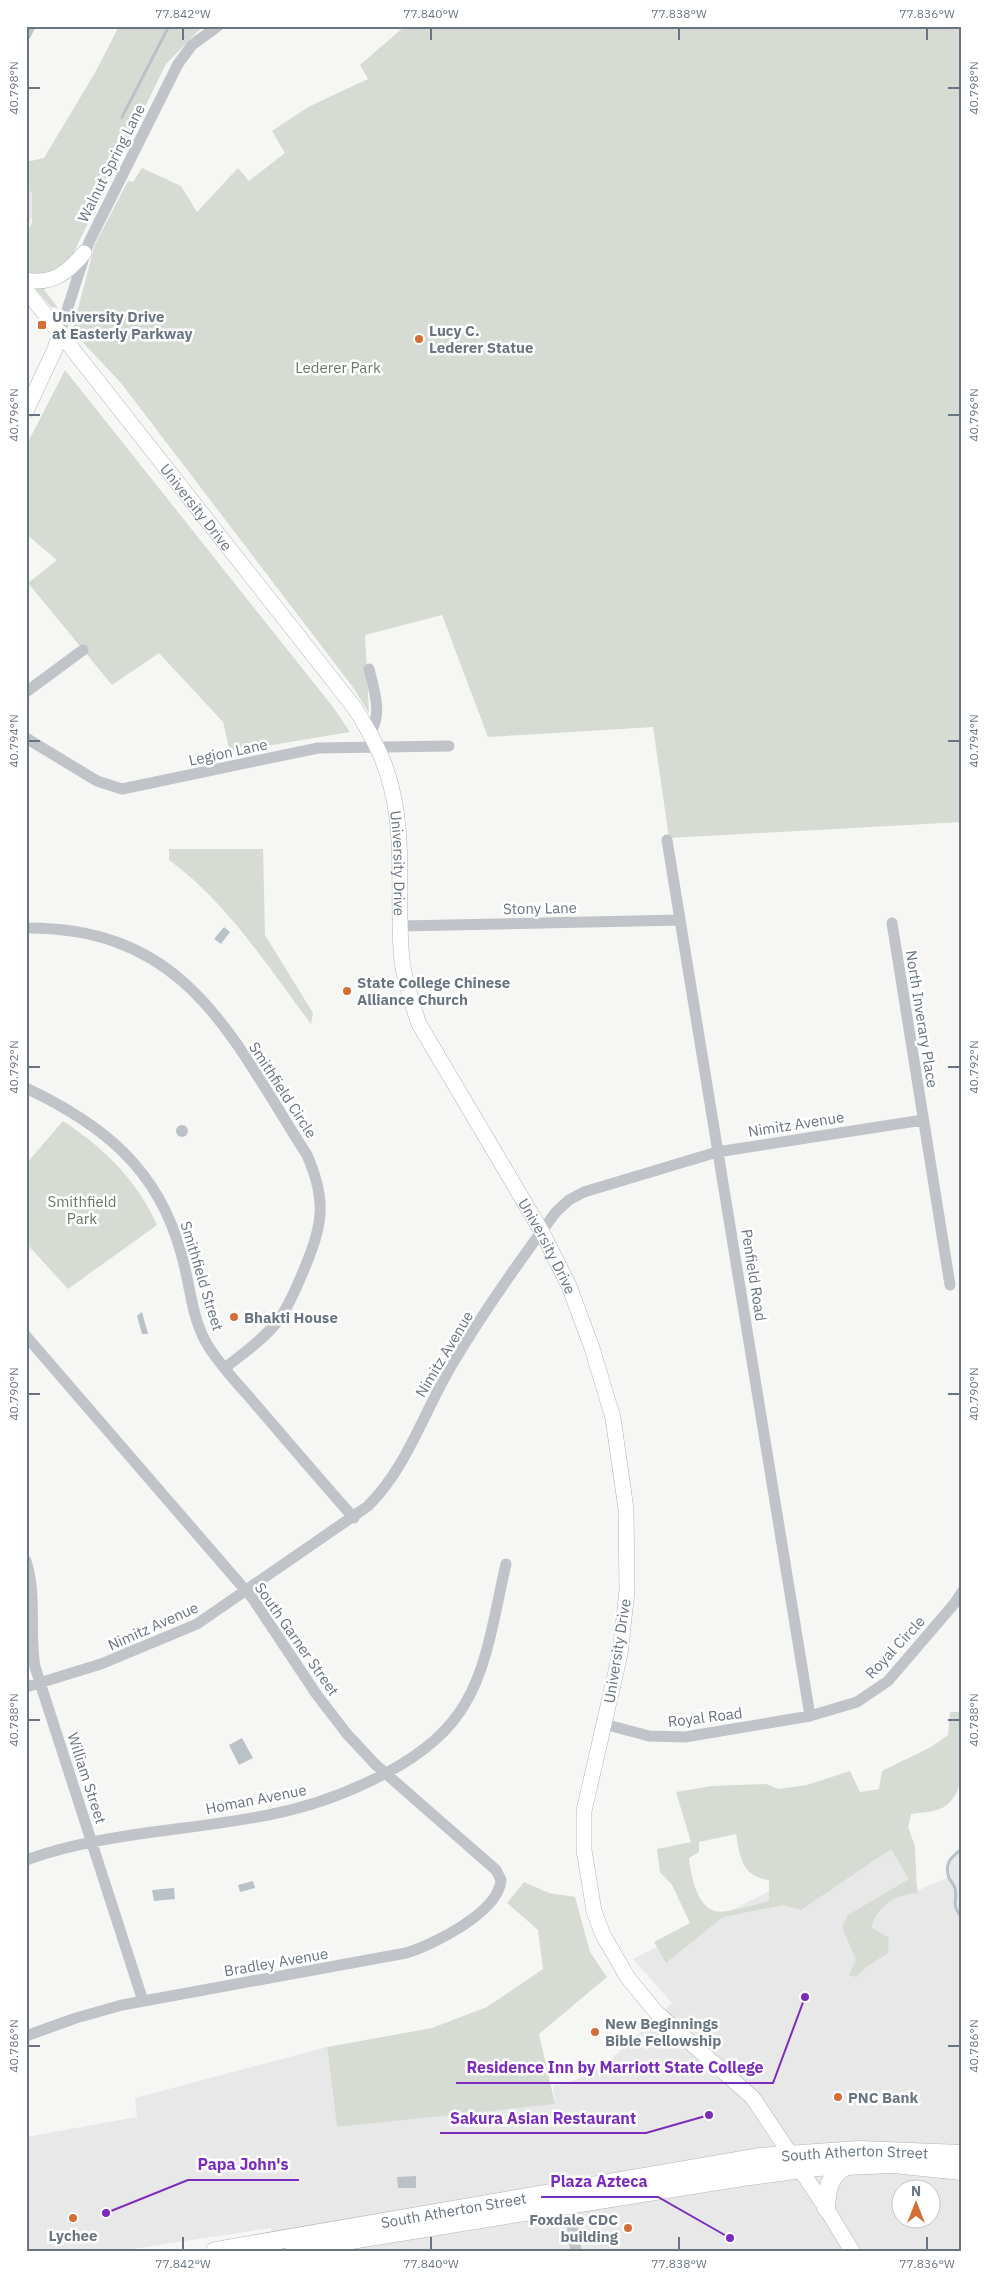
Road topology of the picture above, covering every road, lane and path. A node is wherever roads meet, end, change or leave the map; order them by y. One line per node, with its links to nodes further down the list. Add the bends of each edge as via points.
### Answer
1 (30, 26): 3 (street)
2 (218, 26): 4 (street, Walnut Spring Lane, via 201,37 182,58)
3 (26, 34)
4 (84, 253): 5 (main road, via 58,277 43,281); 7 (street, Walnut Spring Lane)
5 (26, 280)
6 (26, 290): 7 (main road, University Drive)
7 (60, 332): 8 (main road); 12 (main road, University Drive, via 354,707)
8 (26, 411)
9 (83, 650): 11 (street)
10 (369, 669): 12 (street, via 377,709)
11 (26, 692)
12 (370, 733): 15 (main road, University Drive)
13 (26, 738): 15 (street, Legion Lane, via 98,781 122,788 318,748)
14 (448, 746): 15 (street, Legion Lane)
15 (378, 748): 19 (main road, University Drive, via 391,786 398,822)
16 (667, 840): 17 (street, Penfield Road)
17 (680, 920): 19 (street, Stony Lane); 23 (street, Penfield Road)
18 (892, 924): 22 (street, North Inverary Place)
19 (401, 926): 24 (main road, University Drive, via 407,990 419,1024)
20 (26, 928): 27 (street, Smithfield Circle, via 60,929 102,937 125,945 169,969 220,1019 307,1155 321,1198 318,1237 301,1279 276,1323)
21 (26, 1088): 27 (street, Smithfield Street, via 65,1106 91,1123 116,1144 145,1176 173,1227 200,1330)
22 (923, 1120): 23 (street, Nimitz Avenue); 25 (street, North Inverary Place)
23 (717, 1152): 24 (street, Nimitz Avenue, via 584,1192 556,1212); 35 (street, Penfield Road)
24 (542, 1232): 28 (street, Nimitz Avenue, via 453,1363 398,1470 386,1488); 36 (main road, University Drive, via 569,1286 592,1348 610,1409 620,1460 626,1509 627,1591 620,1654)
25 (950, 1284)
26 (26, 1336): 31 (street, South Garner Street)
27 (225, 1368): 28 (street, Smithfield Street)
28 (354, 1518): 31 (street, Nimitz Avenue)
29 (26, 1561): 33 (street, William Street, via 32,1591 32,1648)
30 (506, 1564): 37 (street, Homan Avenue, via 482,1661 467,1702 437,1739)
31 (246, 1591): 33 (street, Nimitz Avenue, via 197,1624 102,1664); 37 (street, South Garner Street, via 337,1723)
32 (962, 1592): 35 (street, Royal Circle, via 888,1681 857,1702)
33 (40, 1683): 34 (street, Nimitz Avenue); 38 (street, William Street)
34 (26, 1687)
35 (810, 1716): 36 (street, Royal Road, via 669,1738)
36 (604, 1724): 44 (main road, University Drive, via 584,1811 584,1850 590,1897 603,1935 642,1996 744,2088)
37 (386, 1773): 38 (street, Homan Avenue, via 330,1798 268,1815); 40 (street, South Garner Street)
38 (91, 1842): 39 (street, Homan Avenue); 41 (street, William Street)
39 (26, 1860)
40 (500, 1875): 41 (street, Bradley Avenue, via 499,1889 466,1924 406,1954)
41 (143, 2001): 42 (street, Bradley Avenue, via 76,2018)
42 (26, 2036)
43 (962, 2154): 44 (main road, South Atherton Street, via 881,2149)
44 (790, 2155): 46 (main road, University Drive); 48 (main road, South Atherton Street, via 760,2157)
45 (848, 2165): 46 (main road, South Atherton Street); 47 (main road, South Atherton Street, via 893,2164); 49 (main road, via 830,2180)
46 (800, 2169): 48 (main road, South Atherton Street); 49 (main road, University Drive)
47 (962, 2171)
48 (568, 2198): 50 (main road, South Atherton Street); 52 (main road, South Atherton Street); 53 (street)
49 (826, 2208): 54 (main road, University Drive)
50 (258, 2247): 51 (main road, South Atherton Street)
51 (215, 2251)
52 (284, 2251)
53 (576, 2251)
54 (852, 2251)

